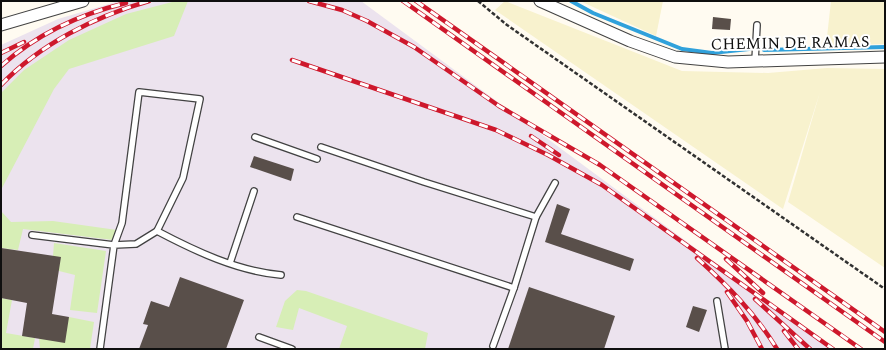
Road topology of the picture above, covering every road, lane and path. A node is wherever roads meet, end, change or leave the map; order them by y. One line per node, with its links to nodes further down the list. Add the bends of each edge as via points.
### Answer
1 (83, 1): 4 (street)
2 (478, 1): 21 (path, via 506,25)
3 (540, 1): 7 (street, CHEMIN DE RAMAS, via 630,41 675,57 728,62)
4 (1, 25)
5 (757, 25): 7 (lane)
6 (885, 57): 7 (street, CHEMIN DE RAMAS)
7 (755, 61)
8 (255, 137): 10 (lane)
9 (321, 147): 14 (lane)
10 (317, 159)
11 (555, 183): 14 (lane)
12 (254, 191): 18 (lane)
13 (297, 217): 20 (lane)
14 (536, 217): 20 (lane)
15 (157, 230): 17 (lane, via 136,244); 17 (lane, via 183,178 200,99 140,92 122,223); 18 (lane, via 194,250)
16 (32, 235): 17 (lane)
17 (114, 246): 25 (lane)
18 (230, 262): 19 (lane, via 261,273)
19 (281, 275)
20 (514, 288): 24 (lane)
21 (885, 289)
22 (717, 301): 27 (lane)
23 (259, 337): 26 (lane)
24 (493, 346)
25 (100, 349)
26 (292, 349)
27 (726, 349)

